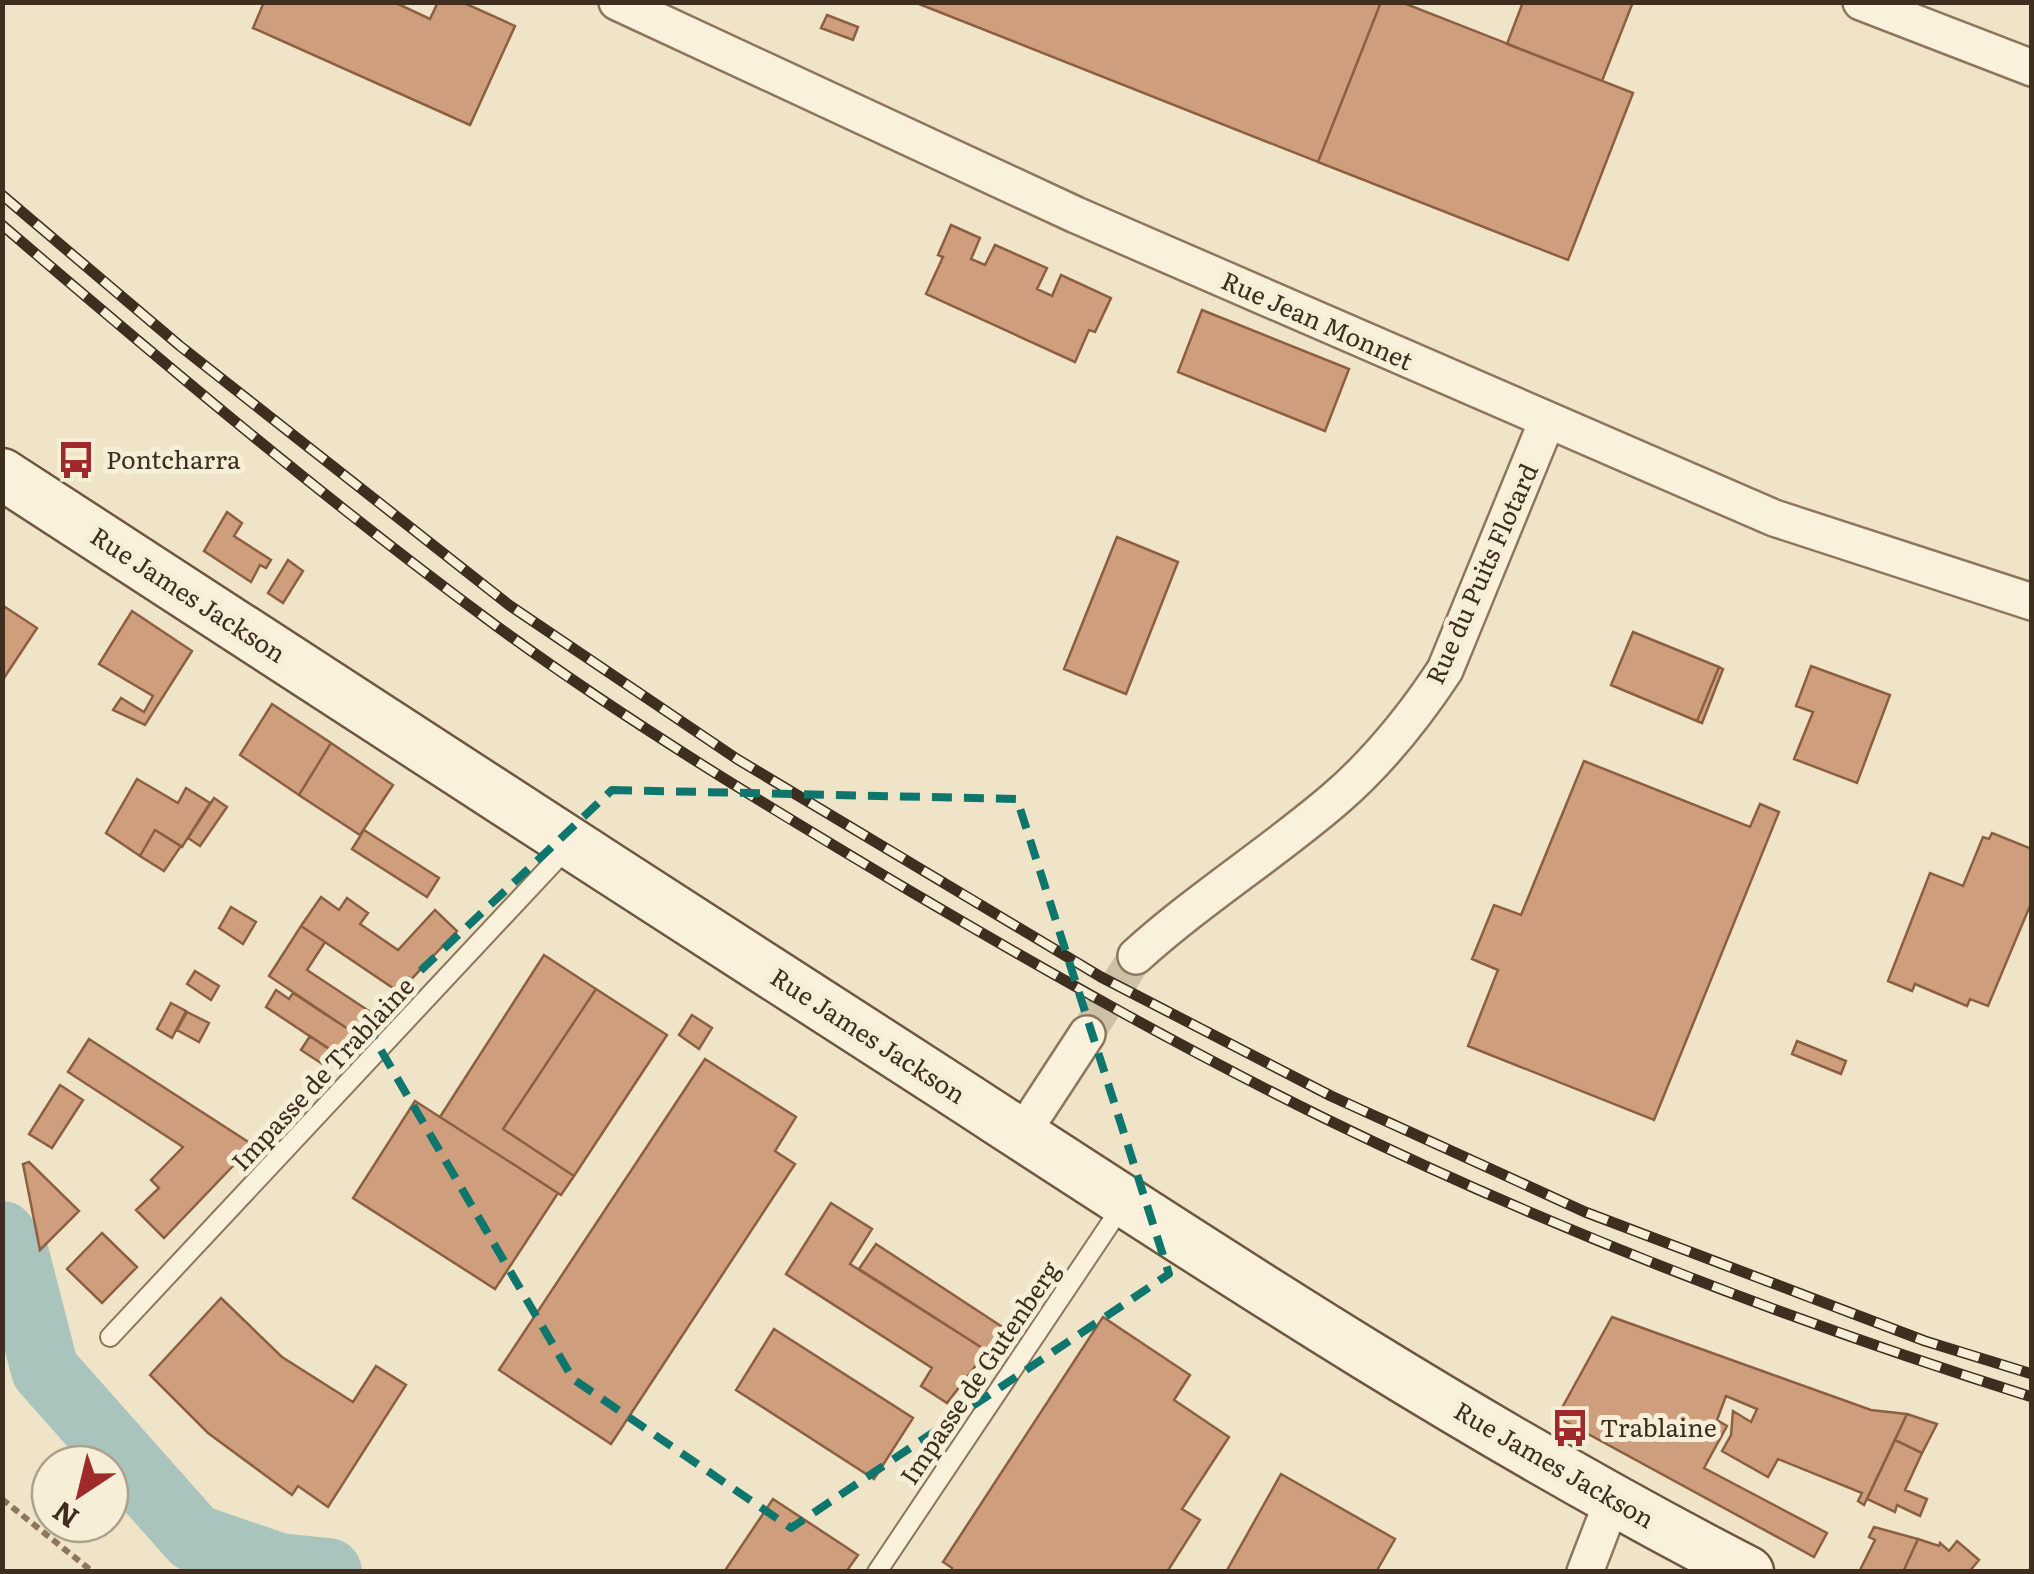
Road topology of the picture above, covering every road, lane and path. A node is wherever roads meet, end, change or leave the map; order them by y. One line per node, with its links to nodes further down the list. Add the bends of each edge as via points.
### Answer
1 (616, 2): 4 (street, Rue Jean Monnet, via 1076,215)
2 (1861, 2): 3 (street)
3 (2032, 68)
4 (1547, 420): 6 (street, Rue Jean Monnet, via 1774,518); 8 (street, Rue du Puits Flotard, via 1445,670 1422,706 1338,796)
5 (2, 474): 7 (main road, Rue James Jackson)
6 (2032, 602)
7 (571, 844): 10 (main road, Rue James Jackson); 12 (lane, Impasse de Trablaine)
8 (1136, 956)
9 (1086, 1034): 10 (street)
10 (1021, 1135): 11 (main road, Rue James Jackson)
11 (1124, 1203): 13 (main road, Rue James Jackson); 16 (lane, Impasse de Gutenberg)
12 (110, 1338)
13 (1613, 1499): 17 (street); 18 (main road, Rue James Jackson)
14 (2, 1500): 15 (path)
15 (93, 1572)
16 (877, 1572)
17 (1585, 1572)
18 (1748, 1572)

